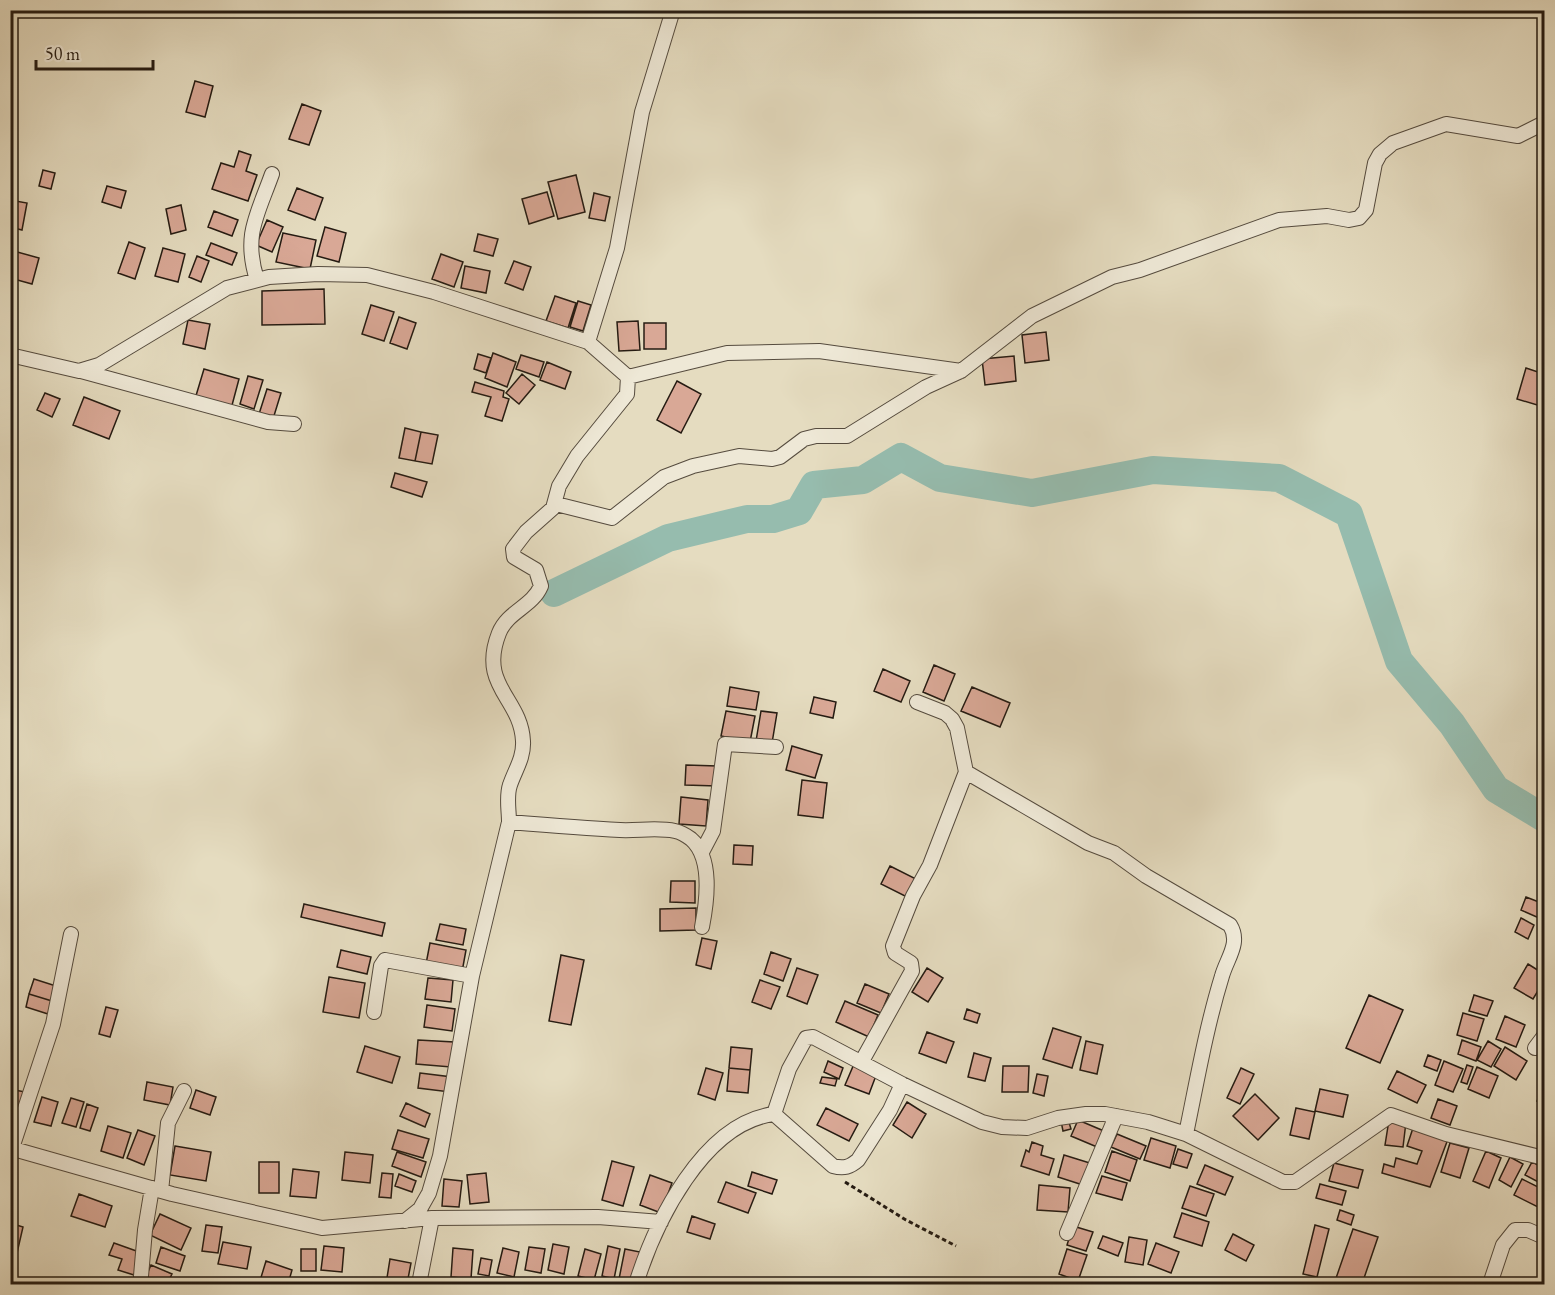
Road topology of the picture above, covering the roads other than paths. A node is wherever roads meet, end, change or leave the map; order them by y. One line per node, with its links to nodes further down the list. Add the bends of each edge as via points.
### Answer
1 (673, 10): 5 (street, via 642,112 617,248)
2 (1545, 123): 8 (street, via 1518,136 1446,124 1393,143 1380,154 1369,202 1359,218 1279,220 1112,277 1032,316)
3 (272, 174): 4 (street, via 250,236 250,257)
4 (257, 280): 5 (street, via 367,275 434,292); 7 (street, via 227,288 99,365)
5 (588, 342): 9 (street)
6 (10, 355): 7 (street)
7 (80, 371): 10 (street, via 268,422)
8 (961, 371): 9 (street, via 819,351 727,353); 11 (street, via 926,387 847,436 816,436 794,444 780,457 727,457 664,477 612,518)
9 (628, 377): 11 (street, via 629,386 621,404 577,456 560,486)
10 (294, 424)
11 (556, 504): 15 (street, via 513,549 514,557 536,570 541,586 532,601 509,616 493,656 494,676 521,728 523,742 508,793)
12 (917, 702): 14 (street, via 952,719)
13 (776, 747): 16 (street, via 725,744 714,824)
14 (966, 772): 23 (street, via 930,865 895,938 893,949 911,963 912,971); 28 (street, via 1088,843 1114,853 1230,925 1235,933 1218,990)
15 (509, 822): 16 (street, via 676,831 690,838); 19 (street)
16 (702, 852): 17 (street, via 706,888)
17 (702, 927)
18 (71, 934): 29 (street, via 53,1024)
19 (472, 976): 20 (street, via 385,960); 33 (street, via 440,1156 429,1193 420,1209)
20 (374, 1012)
21 (1545, 1036): 22 (street)
22 (1535, 1048)
23 (862, 1061): 24 (street); 26 (street, via 806,1038 789,1069)
24 (902, 1084): 26 (street, via 858,1160 841,1169); 27 (street, via 982,1122 1009,1129 1086,1114)
25 (184, 1091): 31 (street, via 168,1123)
26 (774, 1114): 34 (street, via 755,1116 704,1156)
27 (1116, 1116): 28 (street); 35 (street)
28 (1186, 1134): 30 (street, via 1283,1182 1295,1182 1391,1115 1446,1134)
29 (11, 1148): 31 (street)
30 (1545, 1158)
31 (157, 1190): 33 (street, via 322,1228); 37 (street, via 146,1222)
32 (432, 1218): 33 (street); 34 (street, via 598,1216); 38 (street)
33 (403, 1222)
34 (661, 1222): 39 (street)
35 (1067, 1233)
36 (1545, 1238): 40 (street, via 1528,1230 1515,1230 1503,1245)
37 (141, 1276)
38 (419, 1284)
39 (636, 1284)
40 (1490, 1284)

